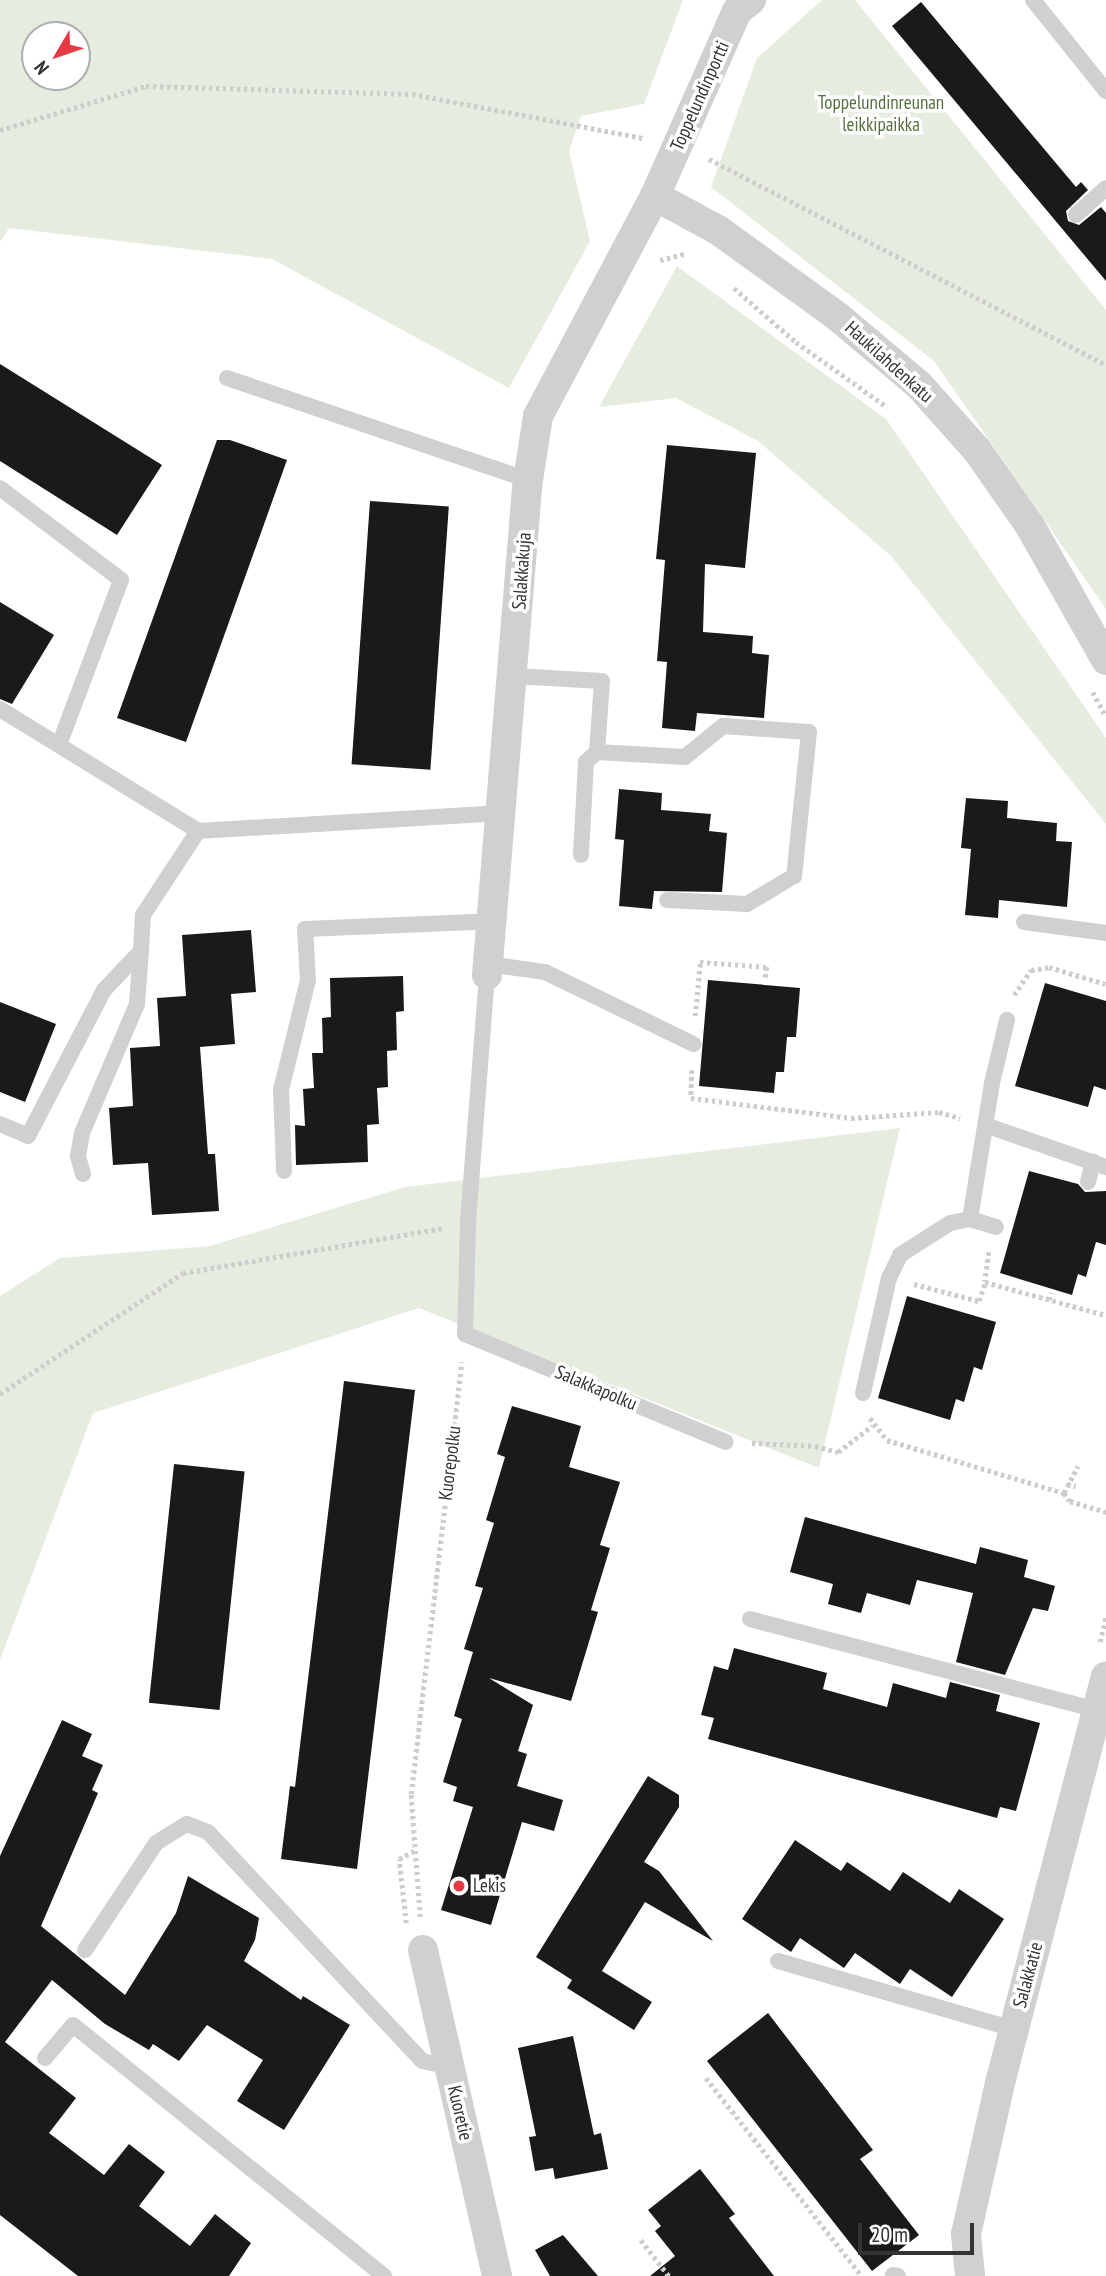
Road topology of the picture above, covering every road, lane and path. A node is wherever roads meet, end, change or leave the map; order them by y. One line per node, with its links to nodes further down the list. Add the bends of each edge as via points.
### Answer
1 (1033, 0): 3 (lane)
2 (738, 4): 8 (street, Toppelundinportti)
3 (1106, 91)
4 (0, 130): 5 (path, via 146,86 412,94)
5 (643, 138)
6 (702, 155): 11 (path)
7 (1106, 188): 9 (lane)
8 (655, 197): 14 (street, Salakkakuja, via 538,416); 16 (street, Haukilahdenkatu, via 718,230 837,316 919,385 977,450 1030,526)
9 (1076, 215)
10 (730, 285): 13 (path, via 796,342)
11 (1106, 365)
12 (227, 378): 14 (lane)
13 (893, 411)
14 (528, 480): 17 (street, Salakkakuja)
15 (0, 488): 20 (lane, via 121,580)
16 (1098, 653): 19 (path)
17 (514, 676): 21 (lane, via 602,681); 22 (street, Salakkakuja)
18 (0, 709): 20 (lane)
19 (1106, 716)
20 (59, 745): 23 (lane)
21 (597, 752): 24 (lane, via 586,762); 25 (lane, via 685,757 723,726 809,732 794,876 747,904)
22 (502, 813): 23 (lane); 26 (street, Salakkakuja)
23 (198, 831): 29 (lane, via 143,915)
24 (581, 855)
25 (667, 900)
26 (492, 920): 30 (street, Salakkakuja); 40 (lane, via 305,929 308,980 281,1090)
27 (1024, 922): 28 (lane)
28 (1106, 933)
29 (141, 951): 37 (lane, via 104,990 28,1136); 41 (lane, via 137,1004 82,1133 78,1156)
30 (487, 969): 35 (lane, via 545,972); 44 (lane)
31 (765, 980): 33 (path, via 767,967 700,962)
32 (1106, 984): 34 (path, via 1049,967 1031,970 1014,993)
33 (695, 1015)
34 (1007, 1020): 38 (lane, via 992,1083)
35 (693, 1044)
36 (692, 1063): 38 (path, via 691,1098 850,1118 939,1112)
37 (0, 1124)
38 (988, 1126): 39 (lane); 43 (lane)
39 (1100, 1164): 42 (lane)
40 (284, 1171)
41 (83, 1174)
42 (1088, 1182)
43 (970, 1219): 45 (lane); 46 (lane, via 950,1223 900,1255)
44 (468, 1223): 51 (lane); 53 (path, via 183,1273)
45 (996, 1227): 47 (path)
46 (889, 1278): 47 (path, via 979,1301); 52 (lane)
47 (985, 1282): 49 (path)
48 (1051, 1292): 49 (path)
49 (1049, 1300): 50 (path)
50 (1106, 1315)
51 (465, 1334): 55 (lane, Salakkapolku); 65 (path, Kuorepolku, via 411,1794)
52 (863, 1393): 54 (path)
53 (0, 1394)
54 (872, 1426): 55 (path, via 838,1452 815,1446); 59 (path, via 887,1440)
55 (726, 1442)
56 (1078, 1466): 57 (path)
57 (1067, 1484): 58 (path); 59 (path)
58 (1076, 1486)
59 (1064, 1493): 60 (path, via 1070,1501)
60 (1106, 1512)
61 (750, 1619): 63 (lane)
62 (1106, 1676): 63 (street, Salakkatie)
63 (1097, 1710): 67 (street, Salakkatie)
64 (85, 1950): 69 (lane, via 156,1843 187,1824 208,1832 422,2061)
65 (423, 1950): 69 (street, Kuoretie)
66 (778, 1961): 67 (lane)
67 (1014, 2029): 76 (street, Salakkatie, via 966,2234)
68 (45, 2058): 72 (lane, via 73,2025)
69 (450, 2067): 73 (street, Kuoretie)
70 (706, 2078): 75 (path)
71 (641, 2240): 74 (path)
72 (384, 2276)
73 (496, 2276)
74 (668, 2276)
75 (862, 2276)
76 (970, 2276)

